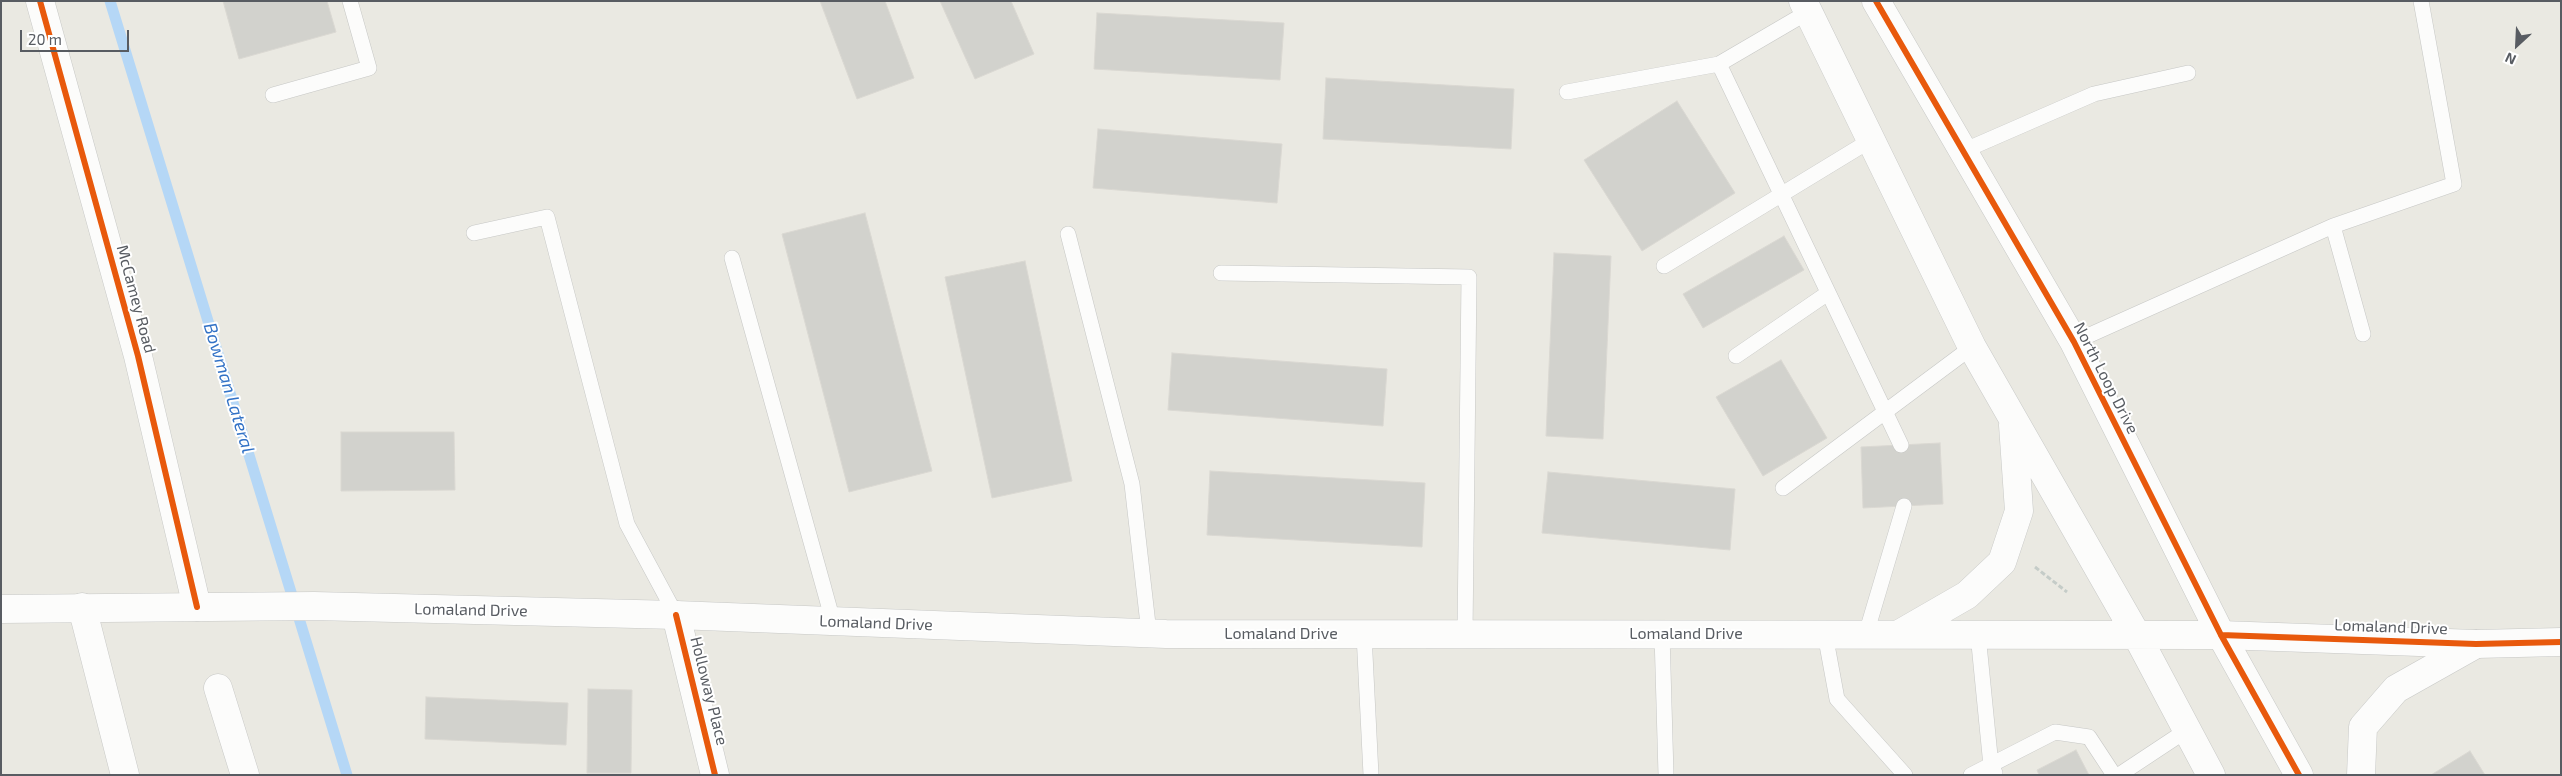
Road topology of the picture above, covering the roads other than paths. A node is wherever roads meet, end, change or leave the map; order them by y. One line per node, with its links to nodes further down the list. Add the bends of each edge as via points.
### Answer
1 (40, 1): 29 (main road, McCamey Road)
2 (350, 1): 9 (lane, via 368,68)
3 (1876, 1): 11 (main road, North Loop Drive)
4 (2421, 1): 13 (lane, via 2454,184)
5 (1806, 7): 6 (lane); 10 (main road)
6 (1719, 64): 8 (lane); 12 (lane)
7 (2188, 73): 11 (lane, via 2094,94)
8 (1567, 92)
9 (273, 95)
10 (1871, 140): 12 (lane); 22 (main road)
11 (1963, 151): 21 (main road, North Loop Drive)
12 (1781, 195): 17 (lane); 19 (lane)
13 (2333, 226): 20 (lane); 21 (lane)
14 (474, 233): 32 (lane, via 547,217 627,524)
15 (1068, 234): 34 (lane, via 1132,484)
16 (732, 258): 33 (lane)
17 (1664, 266)
18 (1222, 273): 36 (lane, via 1470,278)
19 (1828, 293): 23 (lane); 24 (lane)
20 (2364, 334)
21 (2074, 342): 43 (main road, North Loop Drive)
22 (1972, 347): 24 (lane); 25 (main road)
23 (1736, 356)
24 (1886, 412): 26 (lane); 27 (lane)
25 (2012, 418): 40 (main road, via 2019,511 2002,562 1966,595); 42 (main road)
26 (1901, 445)
27 (1783, 488)
28 (1904, 506): 39 (lane)
29 (206, 607): 30 (main road, Lomaland Drive); 32 (main road, Lomaland Drive, via 314,606)
30 (82, 608): 31 (main road, Lomaland Drive); 50 (main road)
31 (1, 609)
32 (676, 614): 33 (main road, Lomaland Drive); 52 (main road, Holloway Place)
33 (833, 621): 34 (main road, Lomaland Drive)
34 (1149, 633): 35 (main road, Lomaland Drive)
35 (1364, 634): 36 (main road, Lomaland Drive); 53 (lane)
36 (1465, 634): 37 (main road, Lomaland Drive)
37 (1662, 634): 38 (main road, Lomaland Drive); 54 (lane)
38 (1825, 634): 39 (main road, Lomaland Drive); 55 (lane, via 1837,699)
39 (1866, 634): 40 (main road, Lomaland Drive)
40 (1900, 634): 41 (main road, Lomaland Drive)
41 (1978, 634): 42 (main road, Lomaland Drive); 48 (lane)
42 (2136, 634): 43 (main road, Lomaland Drive); 47 (main road)
43 (2221, 635): 45 (main road, Lomaland Drive); 58 (main road, North Loop Drive)
44 (2561, 642): 45 (main road, Lomaland Drive)
45 (2476, 644): 59 (main road, via 2396,689 2363,727)
46 (218, 688): 51 (main road)
47 (2187, 730): 49 (lane); 57 (main road)
48 (1993, 770): 49 (lane, via 2055,732 2089,738); 56 (lane)
49 (2111, 773)
50 (125, 775)
51 (245, 775)
52 (715, 775)
53 (1370, 775)
54 (1666, 775)
55 (1905, 775)
56 (1971, 775)
57 (2211, 775)
58 (2299, 775)
59 (2361, 775)

